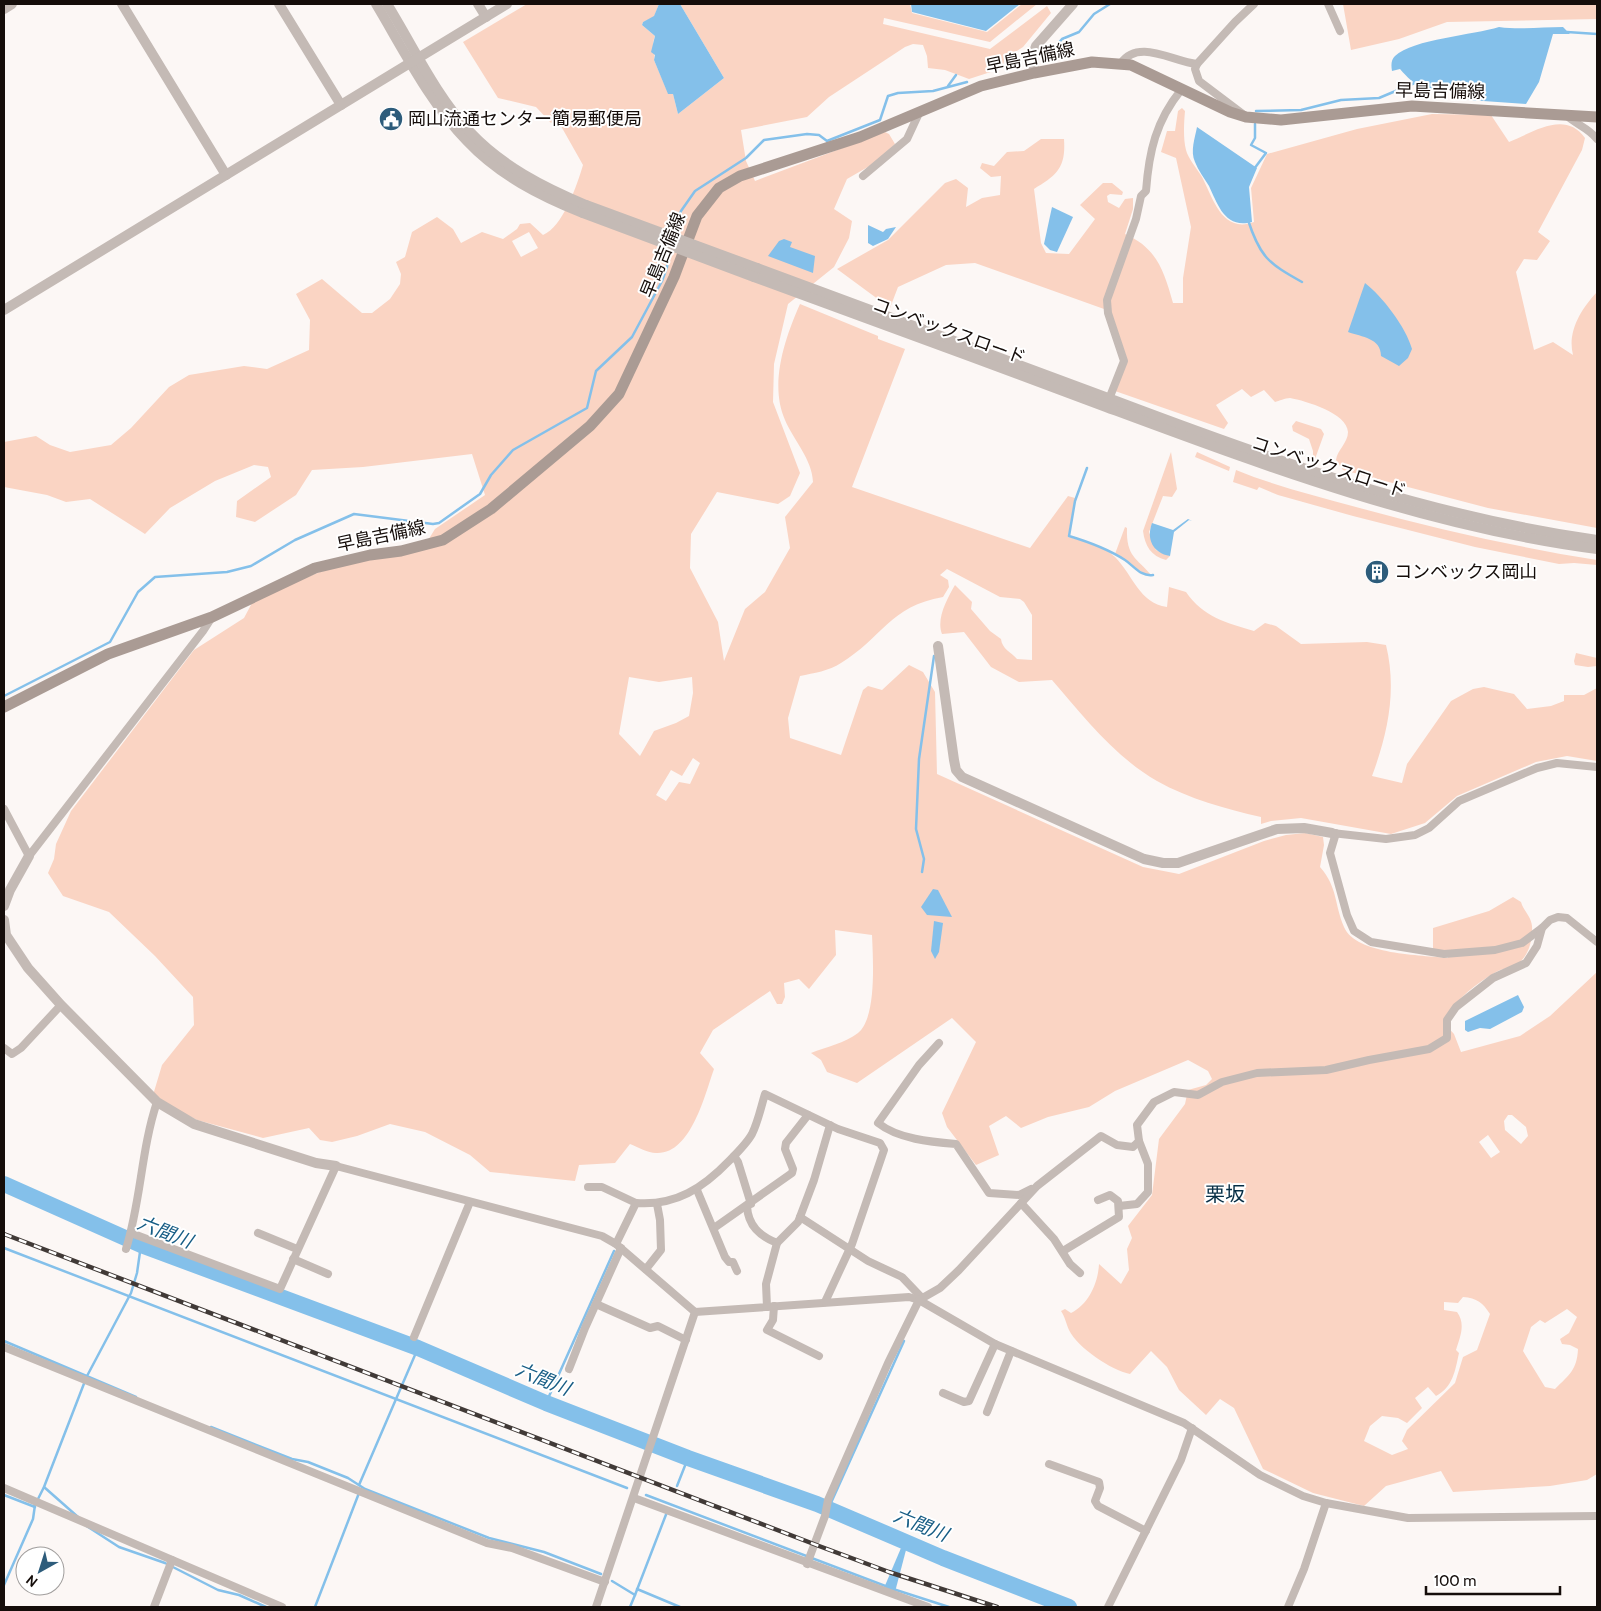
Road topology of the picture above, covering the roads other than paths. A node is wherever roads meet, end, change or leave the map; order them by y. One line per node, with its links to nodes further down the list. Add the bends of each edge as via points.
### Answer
1 (12, 4): 11 (street)
2 (122, 4): 25 (street)
3 (279, 4): 19 (street)
4 (376, 4): 14 (street, コンベックスロード)
5 (387, 4): 14 (street, コンベックスロード)
6 (478, 4): 12 (street)
7 (507, 4): 12 (street)
8 (1073, 4): 17 (street, via 1036,46)
9 (1254, 4): 16 (street)
10 (1328, 4): 13 (street)
11 (4, 9)
12 (486, 17): 14 (street)
13 (1340, 31)
14 (415, 59): 19 (street); 27 (street, コンベックスロード, bridge, via 447,117 480,154 525,187 550,200 584,209)
15 (1121, 63): 16 (street, via 1130,54 1152,52); 17 (main road, 早島吉備線, via 1092,62); 18 (main road, 早島吉備線, via 1143,70)
16 (1197, 64): 22 (street, via 1195,69 1199,81)
17 (1034, 73): 20 (main road, 早島吉備線, via 981,86)
18 (1182, 90): 22 (main road, 早島吉備線); 29 (street, via 1166,108 1152,148 1146,191 1141,196 1107,300 1108,313 1124,361)
19 (341, 105): 25 (street)
20 (920, 111): 26 (street, via 906,139); 32 (main road, 早島吉備線, via 830,148 740,176 719,188 697,216 674,277 619,394 590,426 491,508 443,540 315,568)
21 (1566, 115): 22 (main road, 早島吉備線, via 1412,106 1281,120); 23 (main road, 早島吉備線); 24 (street, via 1577,125 1593,132)
22 (1246, 117)
23 (1597, 118)
24 (1597, 139)
25 (226, 175): 28 (street)
26 (863, 176)
27 (756, 272): 29 (street, コンベックスロード); 31 (street, コンベックスロード, via 1169,431 1297,476 1454,521)
28 (4, 310)
29 (1109, 399): 30 (street, コンベックスロード, via 1291,466 1358,487 1520,527)
30 (1597, 540)
31 (1597, 549)
32 (212, 617): 34 (main road, 早島吉備線, via 108,654); 38 (street)
33 (938, 646): 37 (street, via 954,760 962,777 1126,851 1163,864 1191,859 1277,829 1304,828)
34 (4, 707)
35 (1597, 768): 37 (street, via 1557,763 1537,768 1459,801 1429,828 1415,835 1386,839)
36 (4, 809): 38 (street)
37 (1334, 833): 41 (street, via 1330,852 1347,915 1354,931 1371,942 1444,954 1495,950 1522,943)
38 (29, 856): 39 (street)
39 (4, 906)
40 (4, 920): 43 (street, via 6,935 16,952)
41 (1542, 928): 42 (street, via 1554,918 1567,918); 50 (street, via 1537,946 1526,963 1493,978 1456,1007 1447,1020 1447,1038 1440,1044 1326,1070 1257,1073 1222,1082 1198,1095 1174,1092 1154,1102 1137,1125)
42 (1597, 942)
43 (61, 1005): 45 (street, via 21,1048 12,1054); 46 (street)
44 (939, 1042): 49 (street, via 878,1123)
45 (4, 1048)
46 (157, 1102): 53 (street, via 194,1124 316,1163); 66 (street, via 148,1130)
47 (808, 1115): 48 (street); 52 (street, via 765,1094 752,1134); 62 (street, via 786,1143 792,1173)
48 (830, 1125): 51 (street, via 880,1143); 64 (street)
49 (888, 1131): 51 (street); 54 (street, via 932,1142 956,1144 988,1194 1019,1195)
50 (1139, 1141): 54 (street, via 1129,1148 1100,1136); 63 (street, via 1148,1164 1148,1192 1137,1204)
51 (884, 1150): 72 (street)
52 (734, 1156): 56 (street); 62 (street)
53 (336, 1166): 58 (street); 71 (street)
54 (1037, 1186): 60 (street)
55 (588, 1187): 59 (street, via 602,1186)
56 (697, 1190): 61 (street, via 676,1200); 65 (street)
57 (1098, 1200): 63 (street, via 1110,1195)
58 (470, 1202): 69 (street, via 602,1236); 84 (street)
59 (636, 1203): 61 (street); 69 (street)
60 (1021, 1203): 73 (street); 79 (street, via 959,1270 940,1288)
61 (657, 1204): 75 (street, via 661,1250)
62 (749, 1205): 65 (street); 68 (street, via 749,1220 758,1232)
63 (1119, 1206): 73 (street, via 1119,1216)
64 (800, 1217): 68 (street); 72 (street)
65 (714, 1228): 76 (street, via 725,1257 734,1262)
66 (131, 1233): 70 (street); 74 (street, via 280,1289)
67 (258, 1233): 71 (street)
68 (777, 1243): 82 (street, via 766,1284)
69 (619, 1246): 75 (street); 81 (street)
70 (126, 1249)
71 (297, 1249): 74 (street)
72 (849, 1249): 79 (street, via 902,1277); 80 (street)
73 (1063, 1251): 77 (street)
74 (293, 1259): 78 (street)
75 (646, 1269): 83 (street)
76 (737, 1271)
77 (1080, 1273)
78 (328, 1274)
79 (921, 1299): 80 (street); 86 (street); 100 (street, via 888,1363 828,1500)
80 (825, 1302): 82 (street)
81 (596, 1304): 85 (street, via 650,1328 658,1326); 90 (street)
82 (771, 1307): 83 (street); 89 (street, via 773,1320 767,1330)
83 (695, 1312): 85 (street)
84 (414, 1337)
85 (686, 1340): 96 (street)
86 (995, 1344): 88 (street); 91 (street, via 969,1400 964,1402)
87 (4, 1347): 102 (street, via 487,1543 512,1548)
88 (1011, 1351): 92 (street); 93 (street)
89 (819, 1356)
90 (569, 1369)
91 (944, 1393)
92 (987, 1412)
93 (1192, 1428): 97 (street, via 1260,1475 1303,1496); 99 (street, via 1181,1460)
94 (1049, 1464): 99 (street, via 1099,1482 1095,1501 1098,1506)
95 (4, 1488): 101 (street)
96 (634, 1498): 100 (street); 102 (street)
97 (1326, 1503): 98 (street, via 1408,1518); 108 (street)
98 (1597, 1516)
99 (1146, 1531): 107 (street)
100 (809, 1559): 106 (street)
101 (171, 1564): 103 (street); 104 (street)
102 (605, 1582): 105 (street)
103 (154, 1607)
104 (282, 1607)
105 (596, 1607)
106 (928, 1607)
107 (1108, 1607)
108 (1288, 1607)

